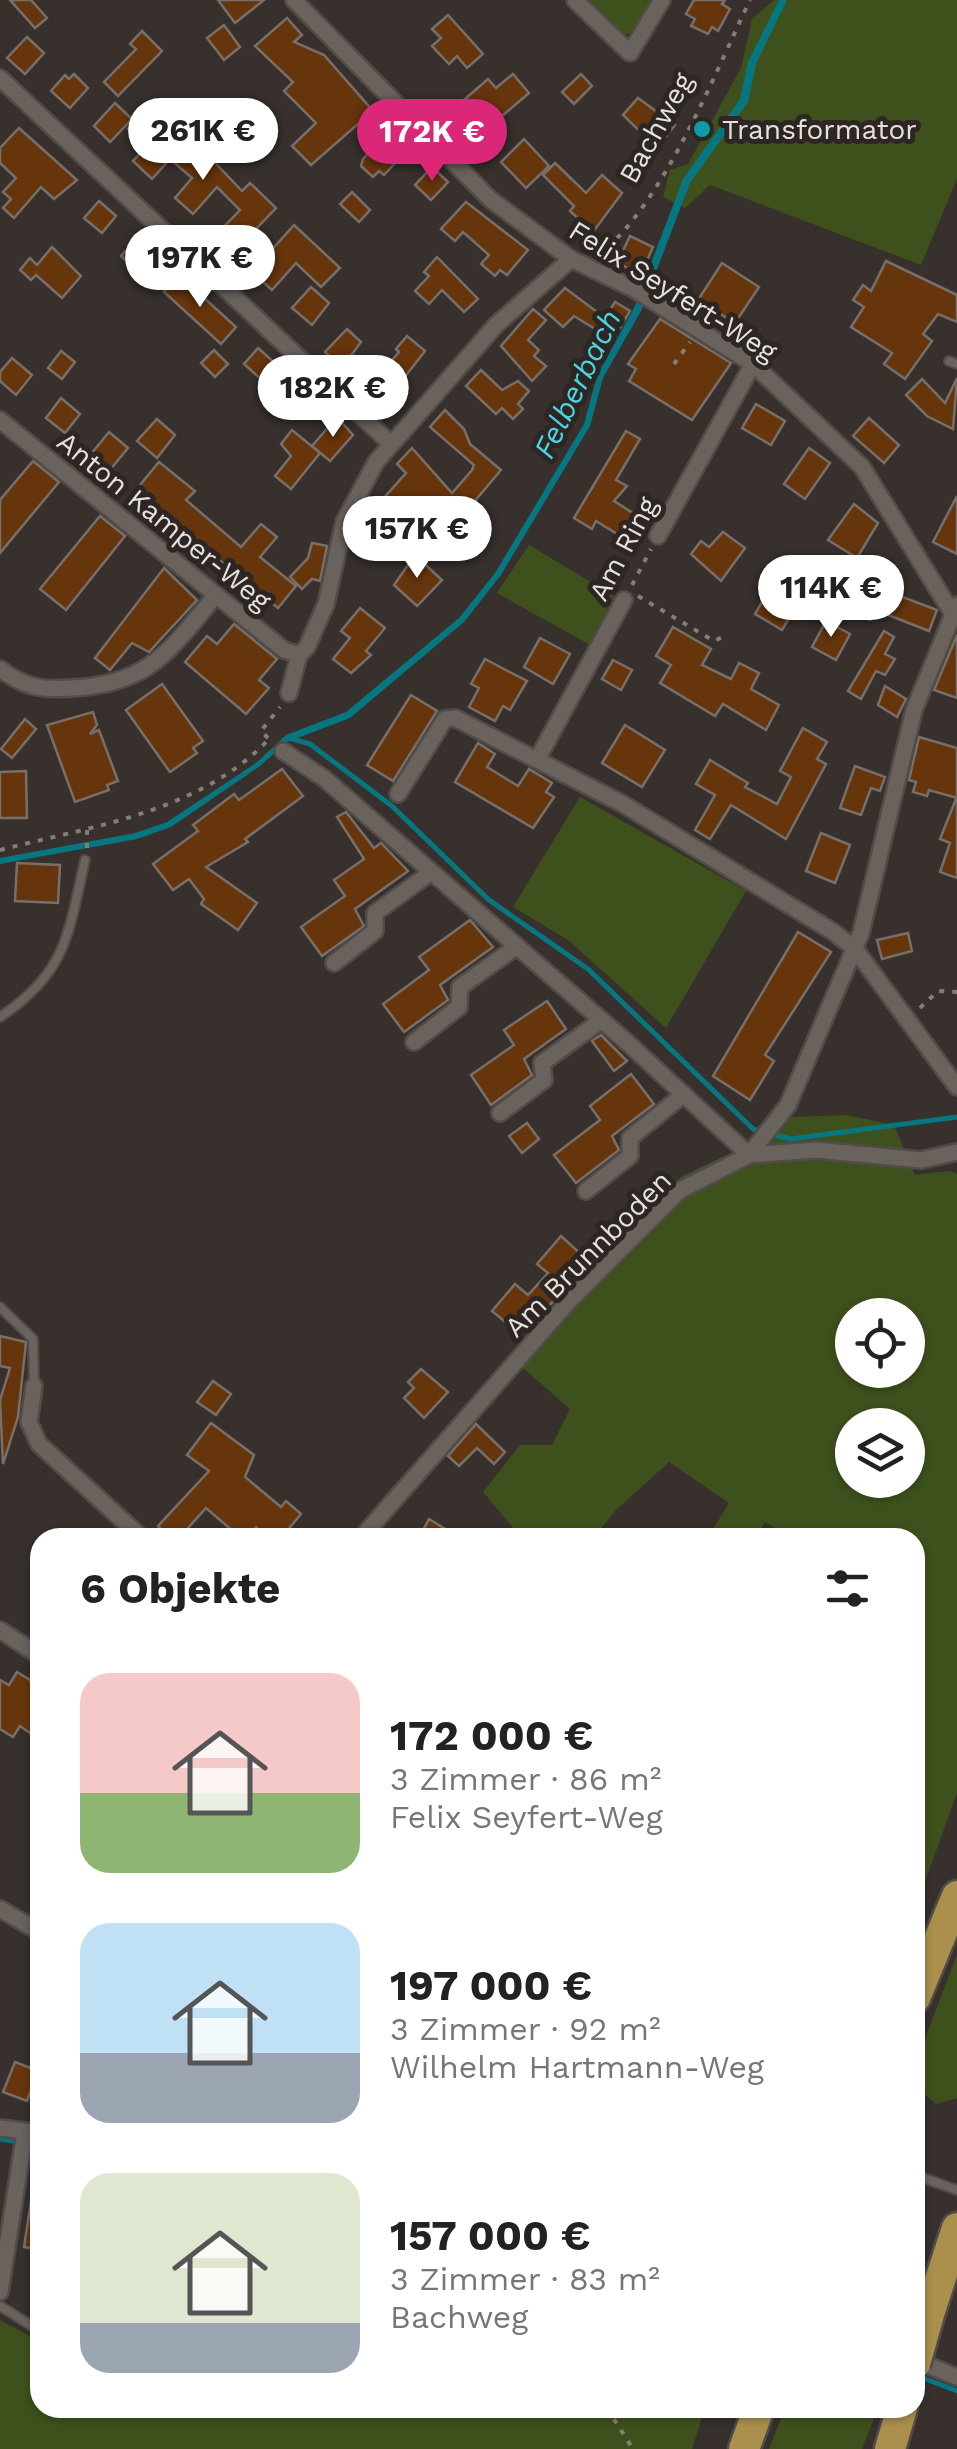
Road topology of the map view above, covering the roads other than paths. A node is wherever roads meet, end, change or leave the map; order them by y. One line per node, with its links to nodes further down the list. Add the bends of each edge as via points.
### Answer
1 (294, 0): 5 (street, Felix Seyfert-Weg, via 464,175)
2 (576, 0): 3 (street, via 630,52)
3 (662, 0)
4 (0, 78): 8 (street)
5 (578, 262): 6 (street, Felix Seyfert-Weg); 8 (street, via 496,325)
6 (753, 364): 9 (street, Am Ring); 12 (street, Felix Seyfert-Weg, via 862,467)
7 (0, 420): 10 (street, Anton Kamper-Weg)
8 (390, 443): 13 (street, via 344,522 326,604)
9 (658, 536)
10 (216, 595): 13 (street, Anton Kamper-Weg); 14 (street, via 167,655 130,679 44,690 24,687)
11 (624, 600): 17 (street, Am Ring)
12 (954, 608): 22 (street, Am Brunnboden, via 914,710)
13 (299, 655): 15 (street)
14 (0, 670)
15 (289, 693)
16 (275, 744): 20 (street, via 325,779)
17 (538, 758): 18 (street, via 445,719); 22 (street)
18 (398, 794)
19 (86, 856): 24 (lane, via 67,941 43,986)
20 (430, 873): 21 (street); 23 (street, via 375,913 375,931)
21 (516, 947): 25 (street); 26 (street, via 460,987 459,1007)
22 (855, 948): 27 (street); 30 (street, Am Brunnboden, via 788,1105)
23 (334, 963)
24 (0, 1017)
25 (602, 1020): 28 (street); 29 (street, via 542,1063 544,1080)
26 (414, 1042)
27 (957, 1087)
28 (684, 1094): 30 (street); 32 (street, via 630,1138 630,1156)
29 (500, 1113)
30 (754, 1149): 31 (street, via 921,1160); 36 (street, Am Brunnboden, via 679,1192 570,1300)
31 (957, 1152)
32 (586, 1191)
33 (0, 1307): 34 (lane, via 33,1339)
34 (34, 1386): 35 (street, via 30,1422 40,1444)
35 (131, 1528)
36 (371, 1528)
37 (0, 1630): 38 (street)
38 (30, 1650)
39 (957, 1896): 42 (highway)
40 (0, 1909): 41 (street)
41 (30, 1926)
42 (925, 1974)
43 (0, 2128): 44 (street)
44 (28, 2138): 48 (street)
45 (925, 2179): 46 (lane)
46 (957, 2190)
47 (957, 2228): 51 (highway, bridge)
48 (0, 2292)
49 (0, 2306): 50 (lane)
50 (30, 2325)
51 (925, 2328)
52 (925, 2366): 53 (street)
53 (957, 2378)
54 (755, 2418): 56 (highway)
55 (899, 2418): 57 (highway)
56 (744, 2449)
57 (890, 2449)

